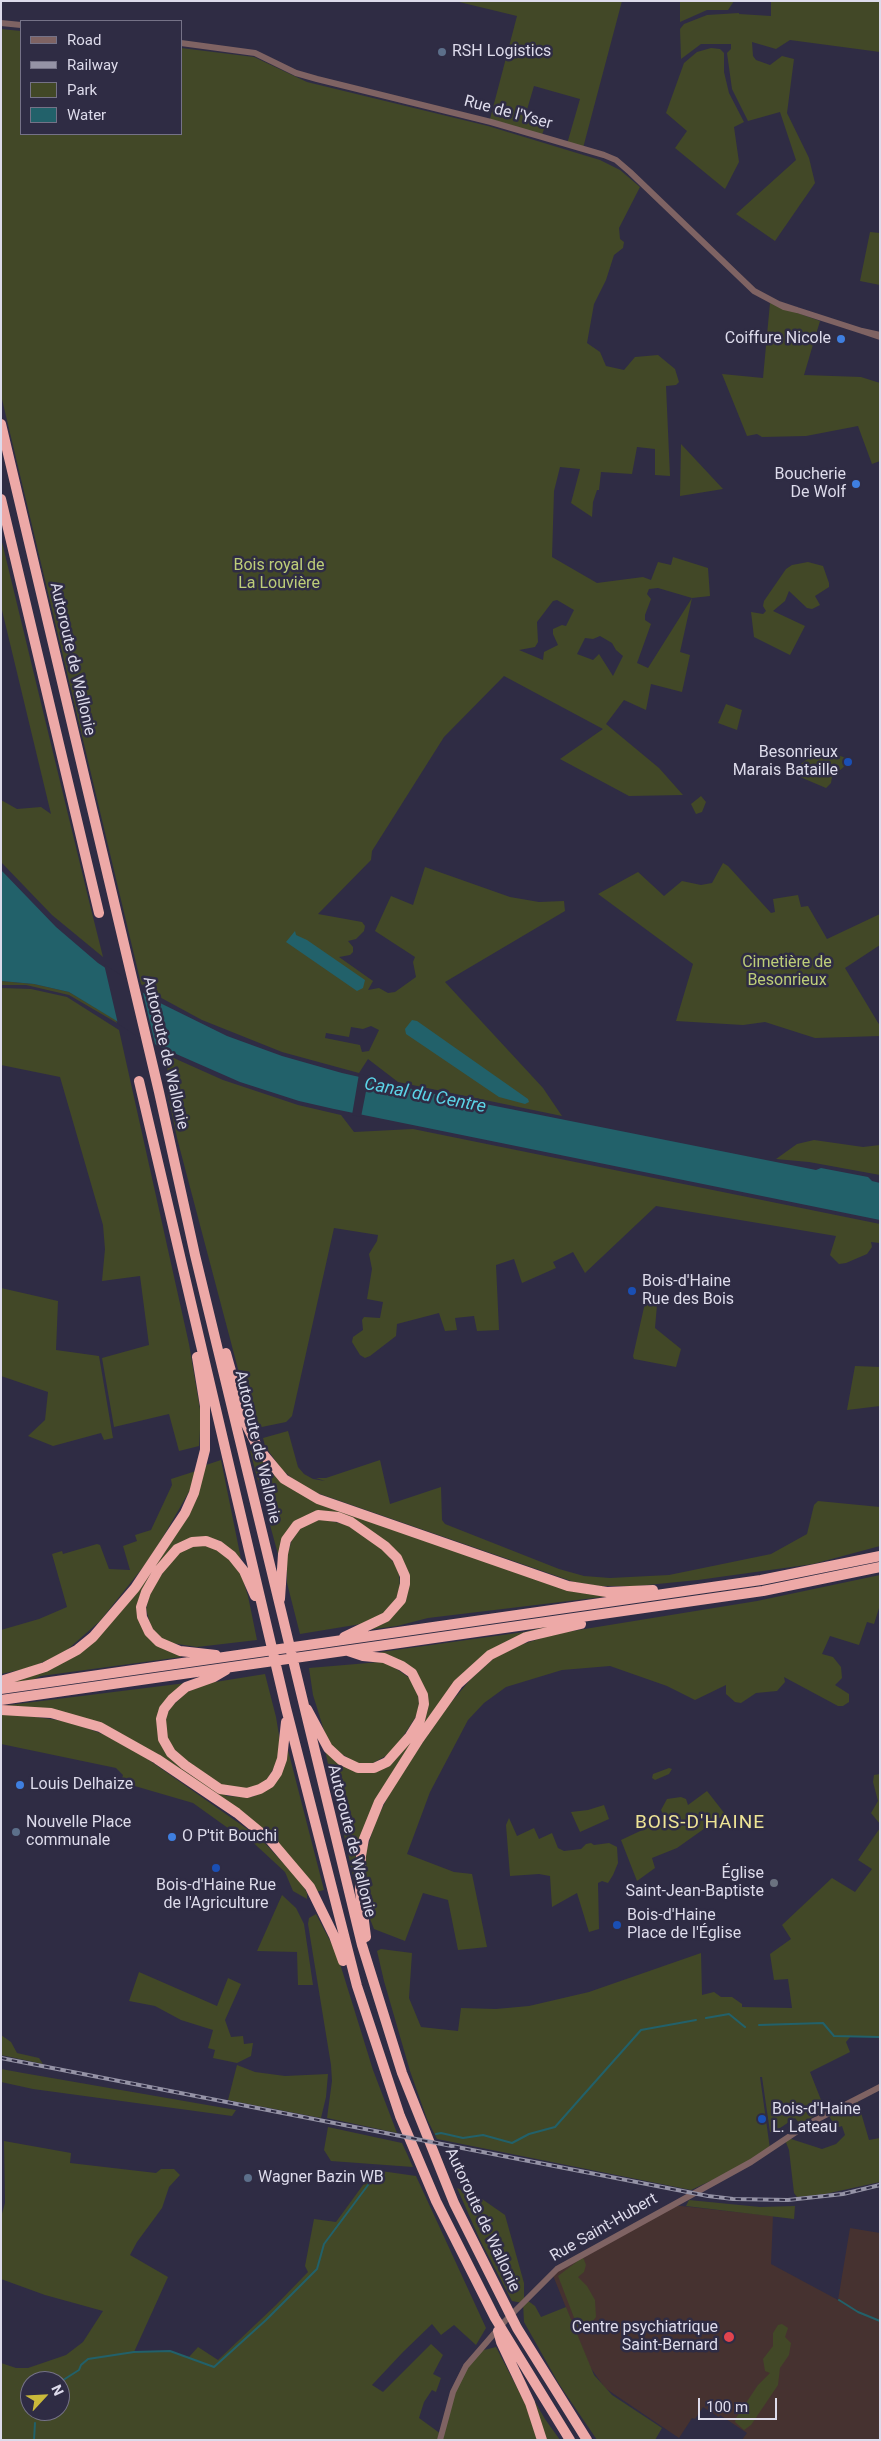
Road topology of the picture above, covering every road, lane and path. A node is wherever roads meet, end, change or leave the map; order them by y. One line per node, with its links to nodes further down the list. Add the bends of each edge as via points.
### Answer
1 (1, 23): 2 (street)
2 (20, 25)
3 (182, 43): 4 (street, Rue de l'Yser, via 255,53 296,73 491,122 604,155 630,172 761,296)
4 (880, 336)
5 (1, 424): 8 (highway, Autoroute de Wallonie)
6 (1, 499): 7 (highway, Autoroute de Wallonie)
7 (57, 734): 8 (highway); 9 (highway, Autoroute de Wallonie)
8 (80, 758): 11 (highway, Autoroute de Wallonie)
9 (99, 913)
10 (139, 1081): 12 (highway, Autoroute de Wallonie)
11 (195, 1255): 12 (highway); 13 (highway, Autoroute de Wallonie)
12 (188, 1290): 19 (highway, Autoroute de Wallonie); 24 (highway, via 206,1434 194,1493 185,1513 136,1588 110,1620 82,1646 63,1659)
13 (241, 1425): 16 (highway, via 284,1479 318,1500 568,1586 607,1592 667,1589); 17 (highway, Autoroute de Wallonie, via 242,1453)
14 (880, 1556): 16 (highway, via 761,1580)
15 (880, 1567): 18 (highway, via 763,1591)
16 (678, 1592): 20 (highway)
17 (280, 1613): 20 (highway, via 283,1554 291,1532 304,1520 318,1515 351,1522 386,1546 397,1558 405,1576 404,1591 397,1606 386,1617); 26 (highway, Autoroute de Wallonie)
18 (611, 1613): 21 (highway); 30 (highway, via 596,1621 545,1631 509,1644 490,1655 458,1684 390,1782 369,1823 360,1856)
19 (264, 1615): 22 (highway, via 244,1571 219,1546 206,1541 192,1542 170,1555 152,1579 143,1601 141,1612 147,1628 159,1642 174,1649); 28 (highway, Autoroute de Wallonie)
20 (336, 1642): 22 (highway)
21 (347, 1651): 23 (highway); 26 (highway, via 394,1662 412,1673 418,1682 424,1704 420,1720 392,1757 374,1768 363,1769 341,1760 328,1748)
22 (222, 1657): 25 (highway)
23 (232, 1667): 27 (highway); 28 (highway, via 186,1687 172,1698 161,1719 163,1740 171,1753 203,1780 235,1793 247,1793 270,1782 282,1759)
24 (1, 1681)
25 (1, 1689)
26 (299, 1693): 30 (highway, Autoroute de Wallonie)
27 (1, 1700)
28 (286, 1708): 31 (highway, Autoroute de Wallonie)
29 (1, 1710): 31 (highway, via 29,1710 70,1717 100,1727 134,1744 237,1813 263,1834 299,1872)
30 (357, 1914): 37 (highway, Autoroute de Wallonie, via 384,2020 419,2120 454,2203 506,2307)
31 (339, 1937): 33 (highway, Autoroute de Wallonie, via 346,1969 357,1986 400,2116 436,2201)
32 (880, 2088): 34 (street, Rue Saint-Hubert, via 808,2124 770,2149 557,2269 466,2366 453,2392)
33 (504, 2340): 35 (highway); 36 (highway, Autoroute de Wallonie)
34 (440, 2440)
35 (542, 2440)
36 (570, 2440)
37 (587, 2440)

